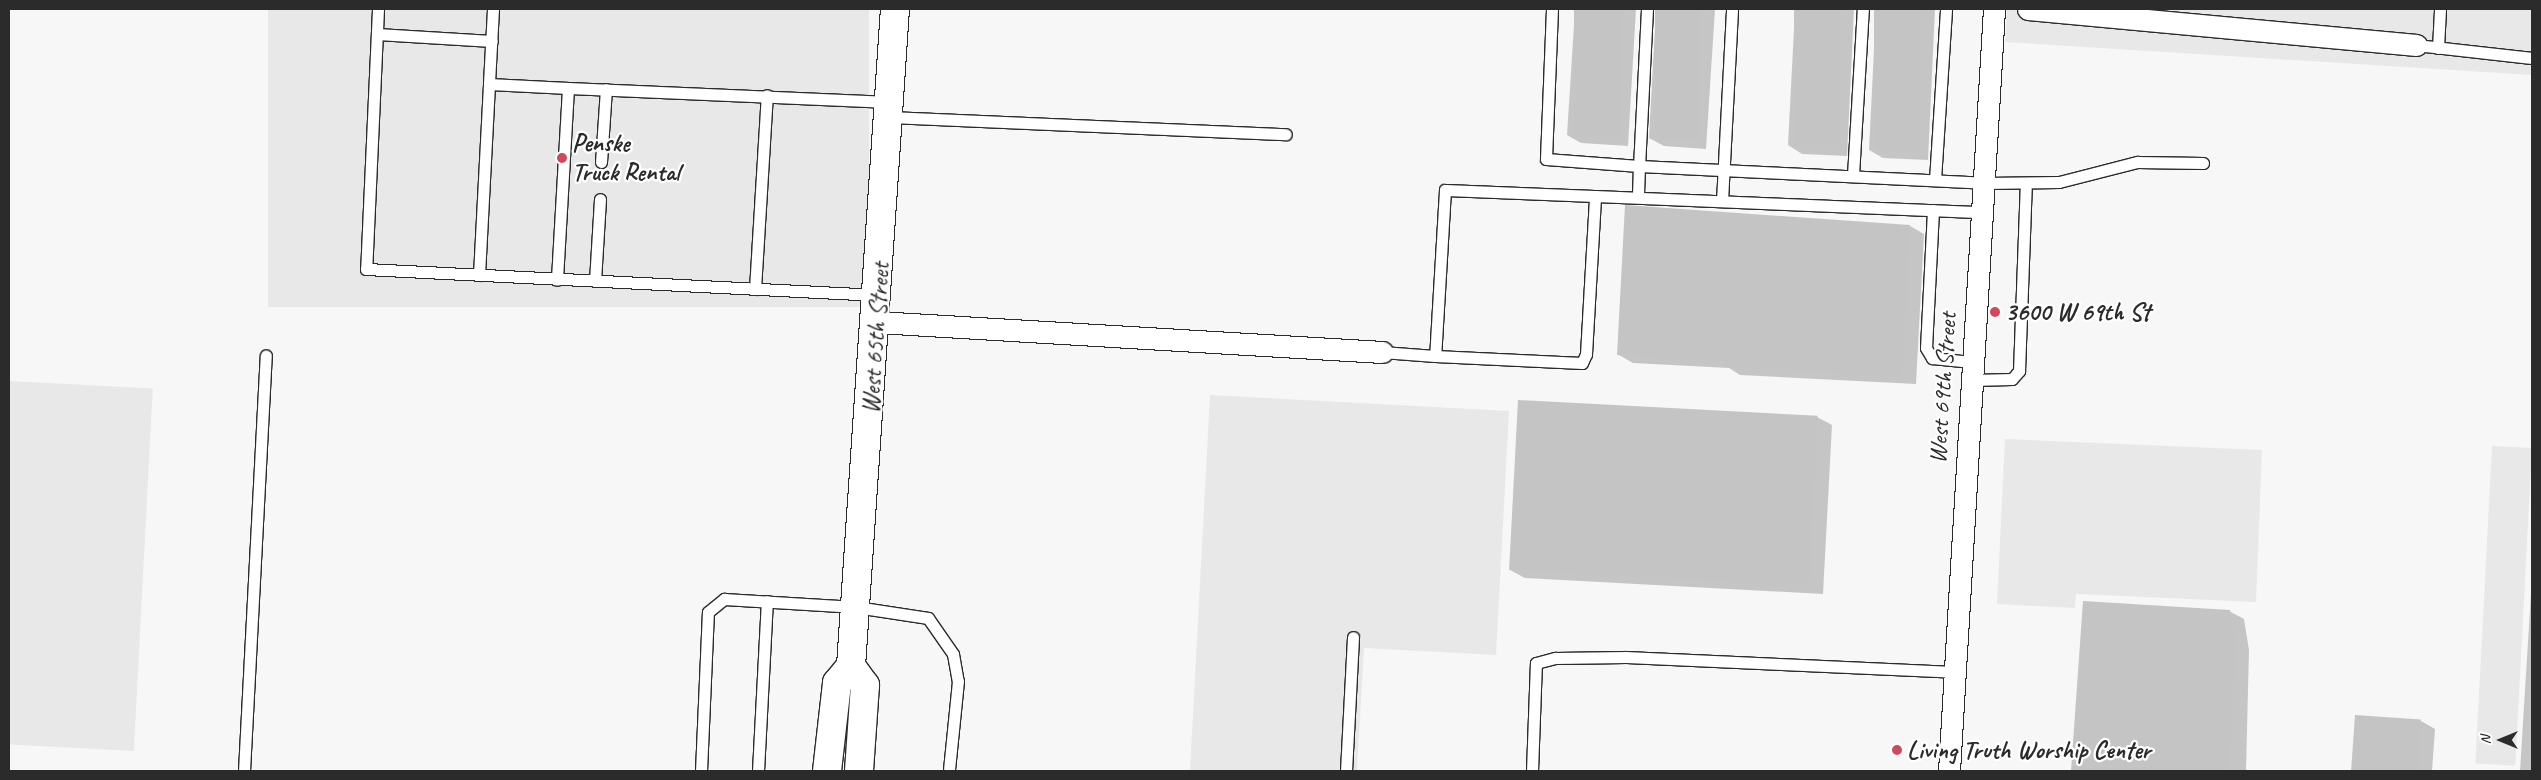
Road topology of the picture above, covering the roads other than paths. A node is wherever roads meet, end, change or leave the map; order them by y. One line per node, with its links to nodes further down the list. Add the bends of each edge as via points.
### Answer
1 (378, 9): 12 (lane)
2 (493, 9): 13 (lane)
3 (895, 9): 21 (main road, West 65th Street)
4 (1552, 9): 25 (lane, via 1546,159)
5 (1647, 9): 25 (lane)
6 (1732, 9): 26 (lane)
7 (1863, 9): 27 (lane)
8 (1946, 9): 28 (lane)
9 (1994, 9): 30 (street, West 69th Street)
10 (2028, 9): 14 (street)
11 (2440, 9): 15 (lane)
12 (377, 34): 13 (lane); 37 (lane, via 366,269)
13 (492, 41): 17 (lane)
14 (2416, 45): 15 (lane)
15 (2438, 48): 16 (lane)
16 (2532, 58)
17 (489, 84): 18 (lane); 37 (lane)
18 (568, 88): 19 (lane); 38 (lane)
19 (606, 89): 20 (lane); 23 (lane)
20 (767, 95): 21 (lane); 40 (lane)
21 (889, 110): 22 (lane); 41 (main road, West 65th Street)
22 (1286, 134)
23 (601, 162)
24 (2203, 163): 29 (lane, via 2137,162 2059,182)
25 (1639, 166): 26 (lane); 32 (lane)
26 (1724, 170): 27 (lane); 34 (lane)
27 (1853, 175): 28 (lane)
28 (1936, 180): 30 (lane)
29 (2026, 182): 30 (lane); 46 (lane, via 2018,371 2012,379)
30 (1984, 183): 36 (street, West 69th Street)
31 (1594, 196): 32 (lane); 45 (lane, via 1586,360); 45 (lane, via 1445,190)
32 (1638, 198): 34 (lane)
33 (600, 199): 39 (lane)
34 (1722, 201): 35 (lane)
35 (1933, 210): 36 (lane); 46 (lane, via 1926,348 1932,358)
36 (1982, 212): 46 (street, West 69th Street)
37 (479, 275): 38 (lane)
38 (557, 280): 39 (lane)
39 (595, 282): 40 (lane)
40 (755, 289): 41 (lane)
41 (879, 295): 42 (main road, West 65th Street)
42 (877, 322): 43 (street); 48 (main road, West 65th Street)
43 (1382, 352): 45 (lane)
44 (266, 356): 54 (lane)
45 (1435, 356)
46 (1972, 371): 51 (street, West 69th Street)
47 (767, 601): 48 (lane); 55 (lane, via 724,599 708,612); 56 (lane)
48 (856, 607): 50 (main road, West 65th Street); 53 (lane, via 928,618 945,637 958,681)
49 (1353, 637): 58 (lane)
50 (851, 666): 52 (main road, via 837,683); 57 (main road, via 865,685)
51 (1954, 672): 59 (lane, via 1626,657 1554,658 1536,663); 60 (street, West 69th Street)
52 (826, 766)
53 (949, 769)
54 (244, 771)
55 (701, 771)
56 (758, 771)
57 (859, 771)
58 (1346, 771)
59 (1532, 771)
60 (1949, 771)

